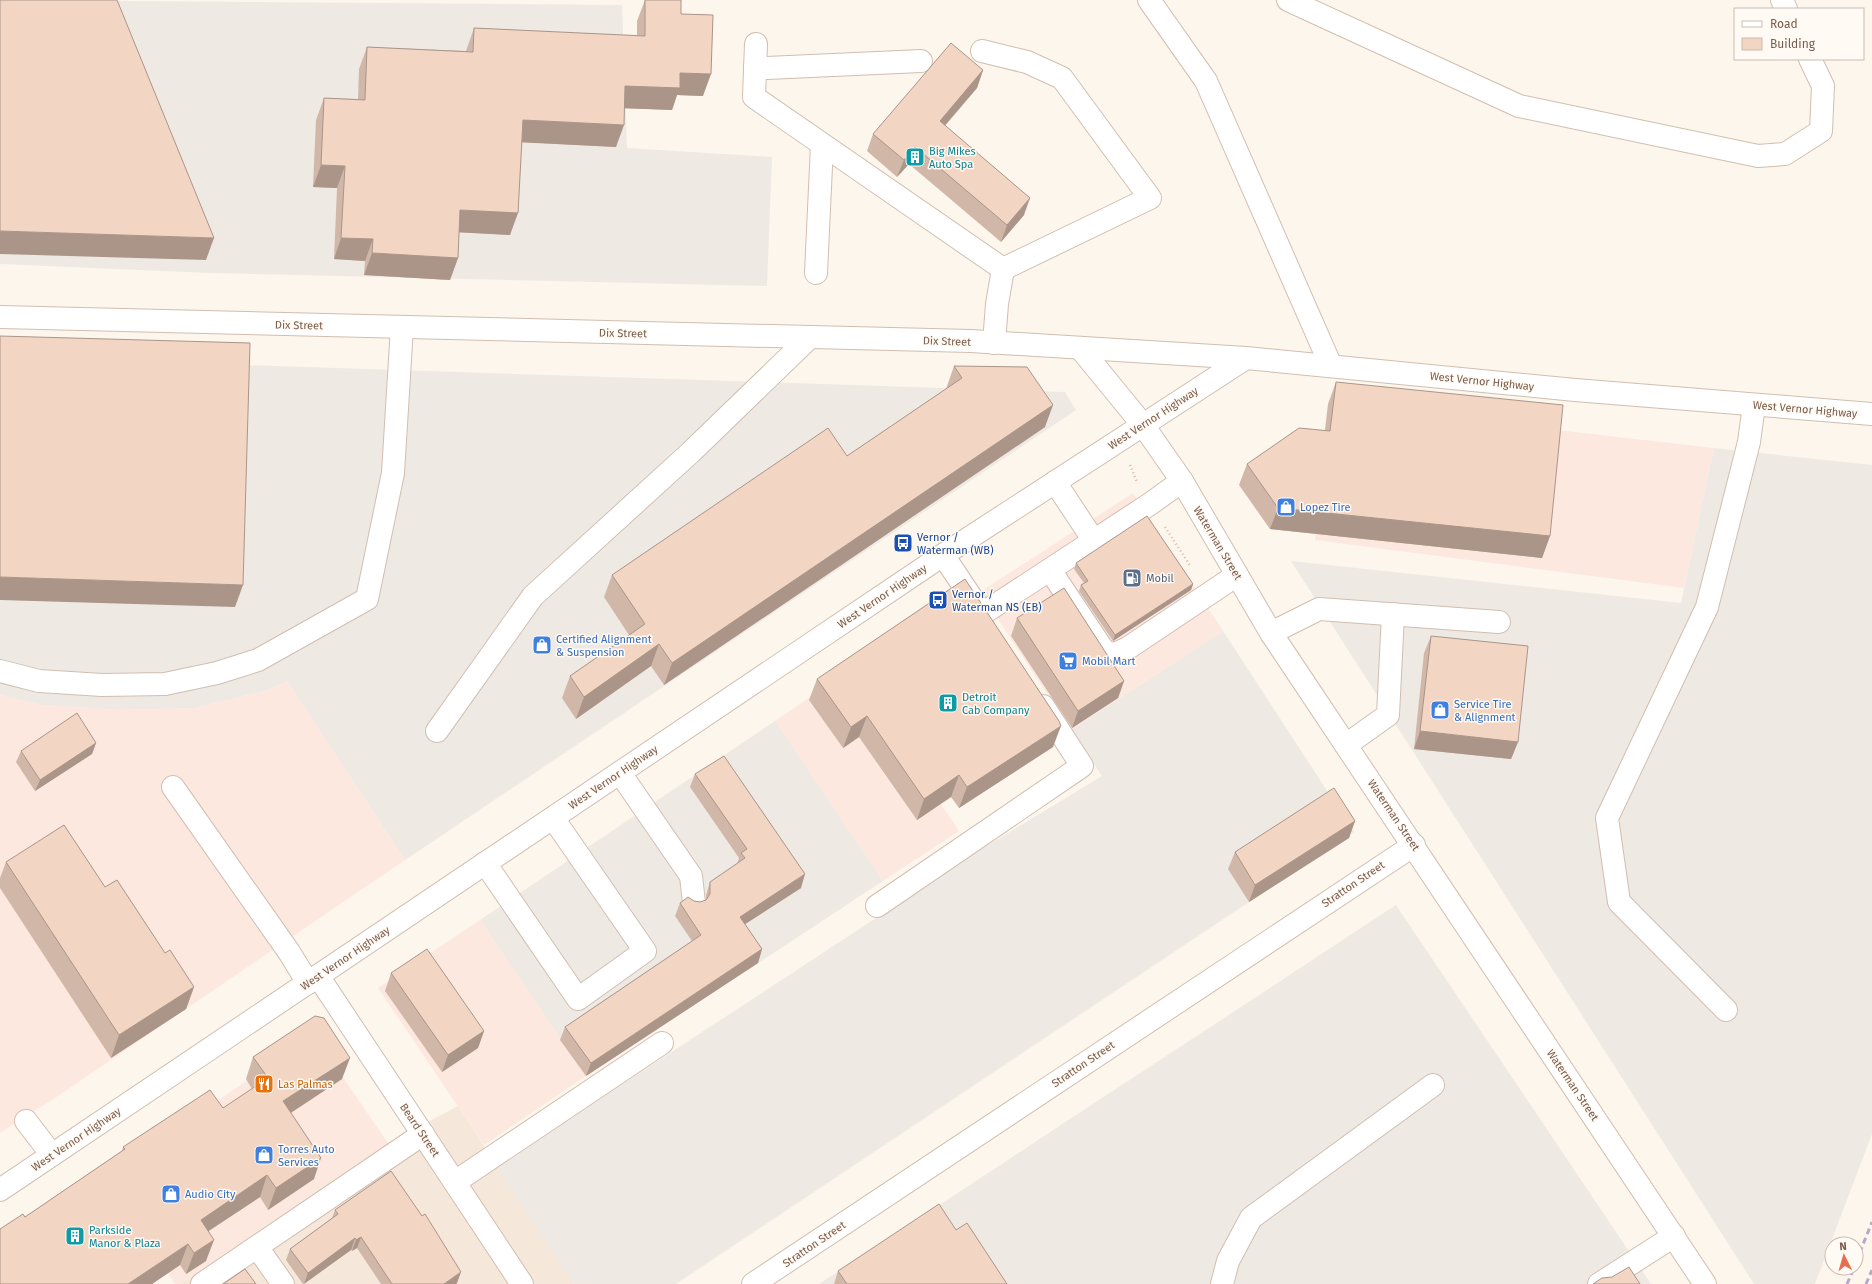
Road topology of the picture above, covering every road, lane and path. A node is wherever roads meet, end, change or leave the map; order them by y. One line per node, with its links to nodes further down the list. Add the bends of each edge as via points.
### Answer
1 (1149, 0): 17 (street, via 1206,81)
2 (1288, 0): 5 (street, via 1519,106 1758,156 1784,154 1821,131 1823,86)
3 (756, 44): 7 (street)
4 (982, 51): 9 (street, via 1027,62 1062,78 1150,198)
5 (1810, 60)
6 (921, 61): 7 (street)
7 (755, 67): 8 (street, via 754,97)
8 (822, 145): 9 (street); 10 (street)
9 (1003, 269): 14 (street)
10 (816, 273)
11 (0, 317): 12 (street, Dix Street)
12 (402, 327): 13 (street, Dix Street); 34 (street, via 393,473 366,599 258,660 217,673 165,684 102,685 39,681)
13 (809, 338): 14 (street, Dix Street); 36 (street, via 690,453 533,596)
14 (994, 343): 15 (street, Dix Street)
15 (1080, 348): 16 (street, Dix Street); 20 (street, Waterman Street)
16 (1246, 358): 17 (street, West Vernor Highway); 20 (street, West Vernor Highway)
17 (1331, 366): 18 (street, West Vernor Highway)
18 (1754, 405): 19 (street, West Vernor Highway); 46 (street, via 1749,442 1707,607 1607,818 1619,902)
19 (1872, 414)
20 (1143, 424): 22 (street, Waterman Street); 23 (street, West Vernor Highway)
21 (1130, 465): 24 (path)
22 (1182, 481): 26 (street); 30 (street, Waterman Street)
23 (1055, 482): 26 (street); 27 (street, West Vernor Highway)
24 (1139, 487)
25 (1163, 524): 28 (path)
26 (1094, 541): 29 (street)
27 (943, 555): 29 (street, via 987,621); 38 (street, West Vernor Highway)
28 (1191, 568)
29 (1050, 570): 30 (street, via 1108,654 1128,648)
30 (1237, 575): 33 (street, Waterman Street)
31 (1393, 614): 32 (street); 33 (street, via 1319,609); 37 (street, via 1388,715)
32 (1499, 622)
33 (1271, 633): 37 (street, Waterman Street)
34 (0, 671)
35 (1030, 687): 44 (street, via 1082,766)
36 (437, 731)
37 (1346, 745): 41 (street, Waterman Street)
38 (620, 773): 40 (street, West Vernor Highway); 43 (street, via 691,876)
39 (173, 787): 45 (street, Beard Street, via 289,952)
40 (553, 818): 42 (street, West Vernor Highway); 42 (street, via 646,951 578,999)
41 (1414, 845): 54 (street, Waterman Street); 59 (street, Stratton Street)
42 (485, 863): 45 (street, West Vernor Highway)
43 (694, 903)
44 (876, 906)
45 (313, 979): 50 (street, Beard Street); 51 (street, West Vernor Highway)
46 (1726, 1010)
47 (662, 1043): 52 (street)
48 (1433, 1085): 60 (street, via 1251,1218 1228,1261)
49 (26, 1121): 51 (street)
50 (423, 1134): 52 (street, Beard Street); 55 (street)
51 (52, 1155): 53 (street, West Vernor Highway)
52 (455, 1182): 58 (street, Beard Street)
53 (0, 1190)
54 (1674, 1236): 61 (street); 62 (street, Waterman Street)
55 (257, 1247): 56 (street); 57 (street)
56 (202, 1284)
57 (282, 1284)
58 (522, 1284)
59 (753, 1284)
60 (1222, 1284)
61 (1600, 1284)
62 (1705, 1284)

